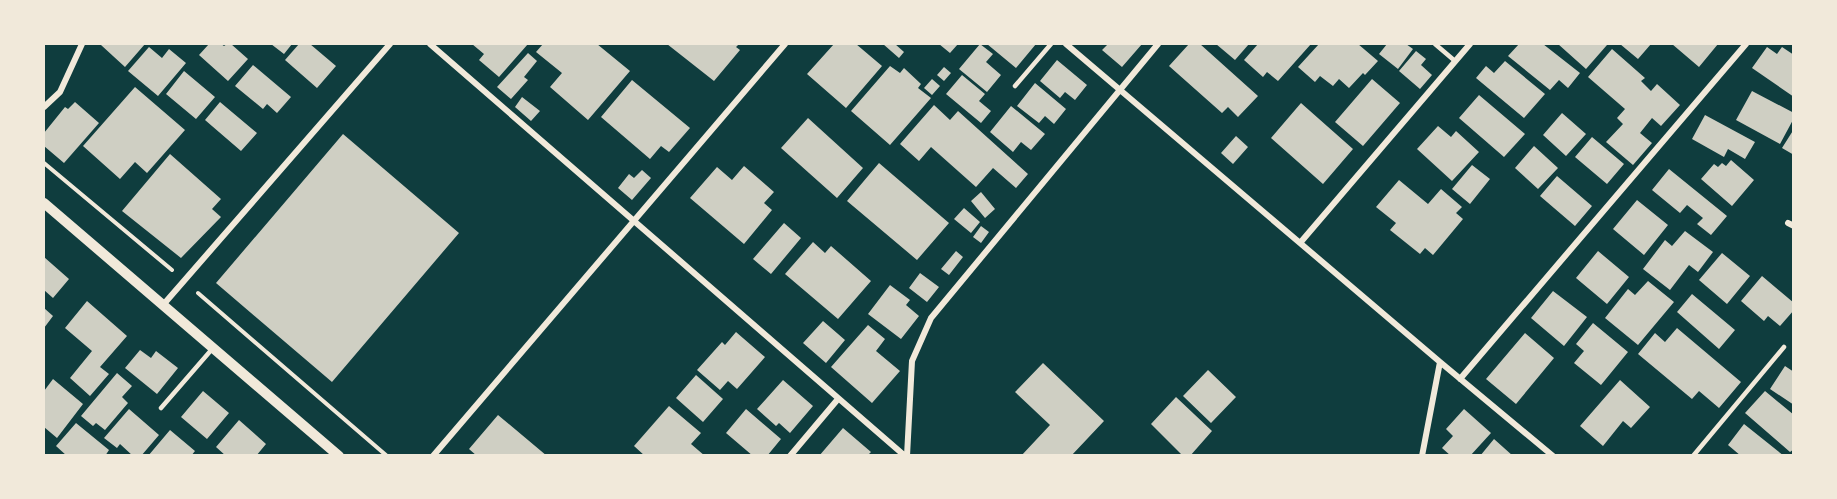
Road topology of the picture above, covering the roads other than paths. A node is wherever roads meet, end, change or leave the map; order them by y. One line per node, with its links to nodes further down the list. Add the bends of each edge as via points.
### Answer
1 (82, 44): 14 (street, via 60,92)
2 (390, 44): 18 (street)
3 (430, 44): 16 (street)
4 (784, 44): 16 (street)
5 (1051, 44): 12 (lane)
6 (1066, 44): 13 (street)
7 (1158, 44): 13 (street)
8 (1435, 44): 11 (lane)
9 (1470, 44): 11 (street)
10 (1746, 44): 22 (street)
11 (1455, 61): 17 (street)
12 (1015, 86)
13 (1119, 88): 17 (street); 28 (street, via 931,318 912,361)
14 (44, 107)
15 (44, 203): 18 (street)
16 (634, 219): 23 (street); 26 (street)
17 (1300, 243): 21 (street)
18 (163, 305): 20 (street)
19 (1784, 347): 31 (lane)
20 (213, 348): 24 (lane); 25 (street)
21 (1440, 362): 22 (street); 29 (street)
22 (1460, 379): 30 (street)
23 (838, 399): 27 (street); 28 (street)
24 (161, 408)
25 (339, 456)
26 (433, 456)
27 (790, 456)
28 (906, 456)
29 (1422, 456)
30 (1553, 456)
31 (1693, 456)

